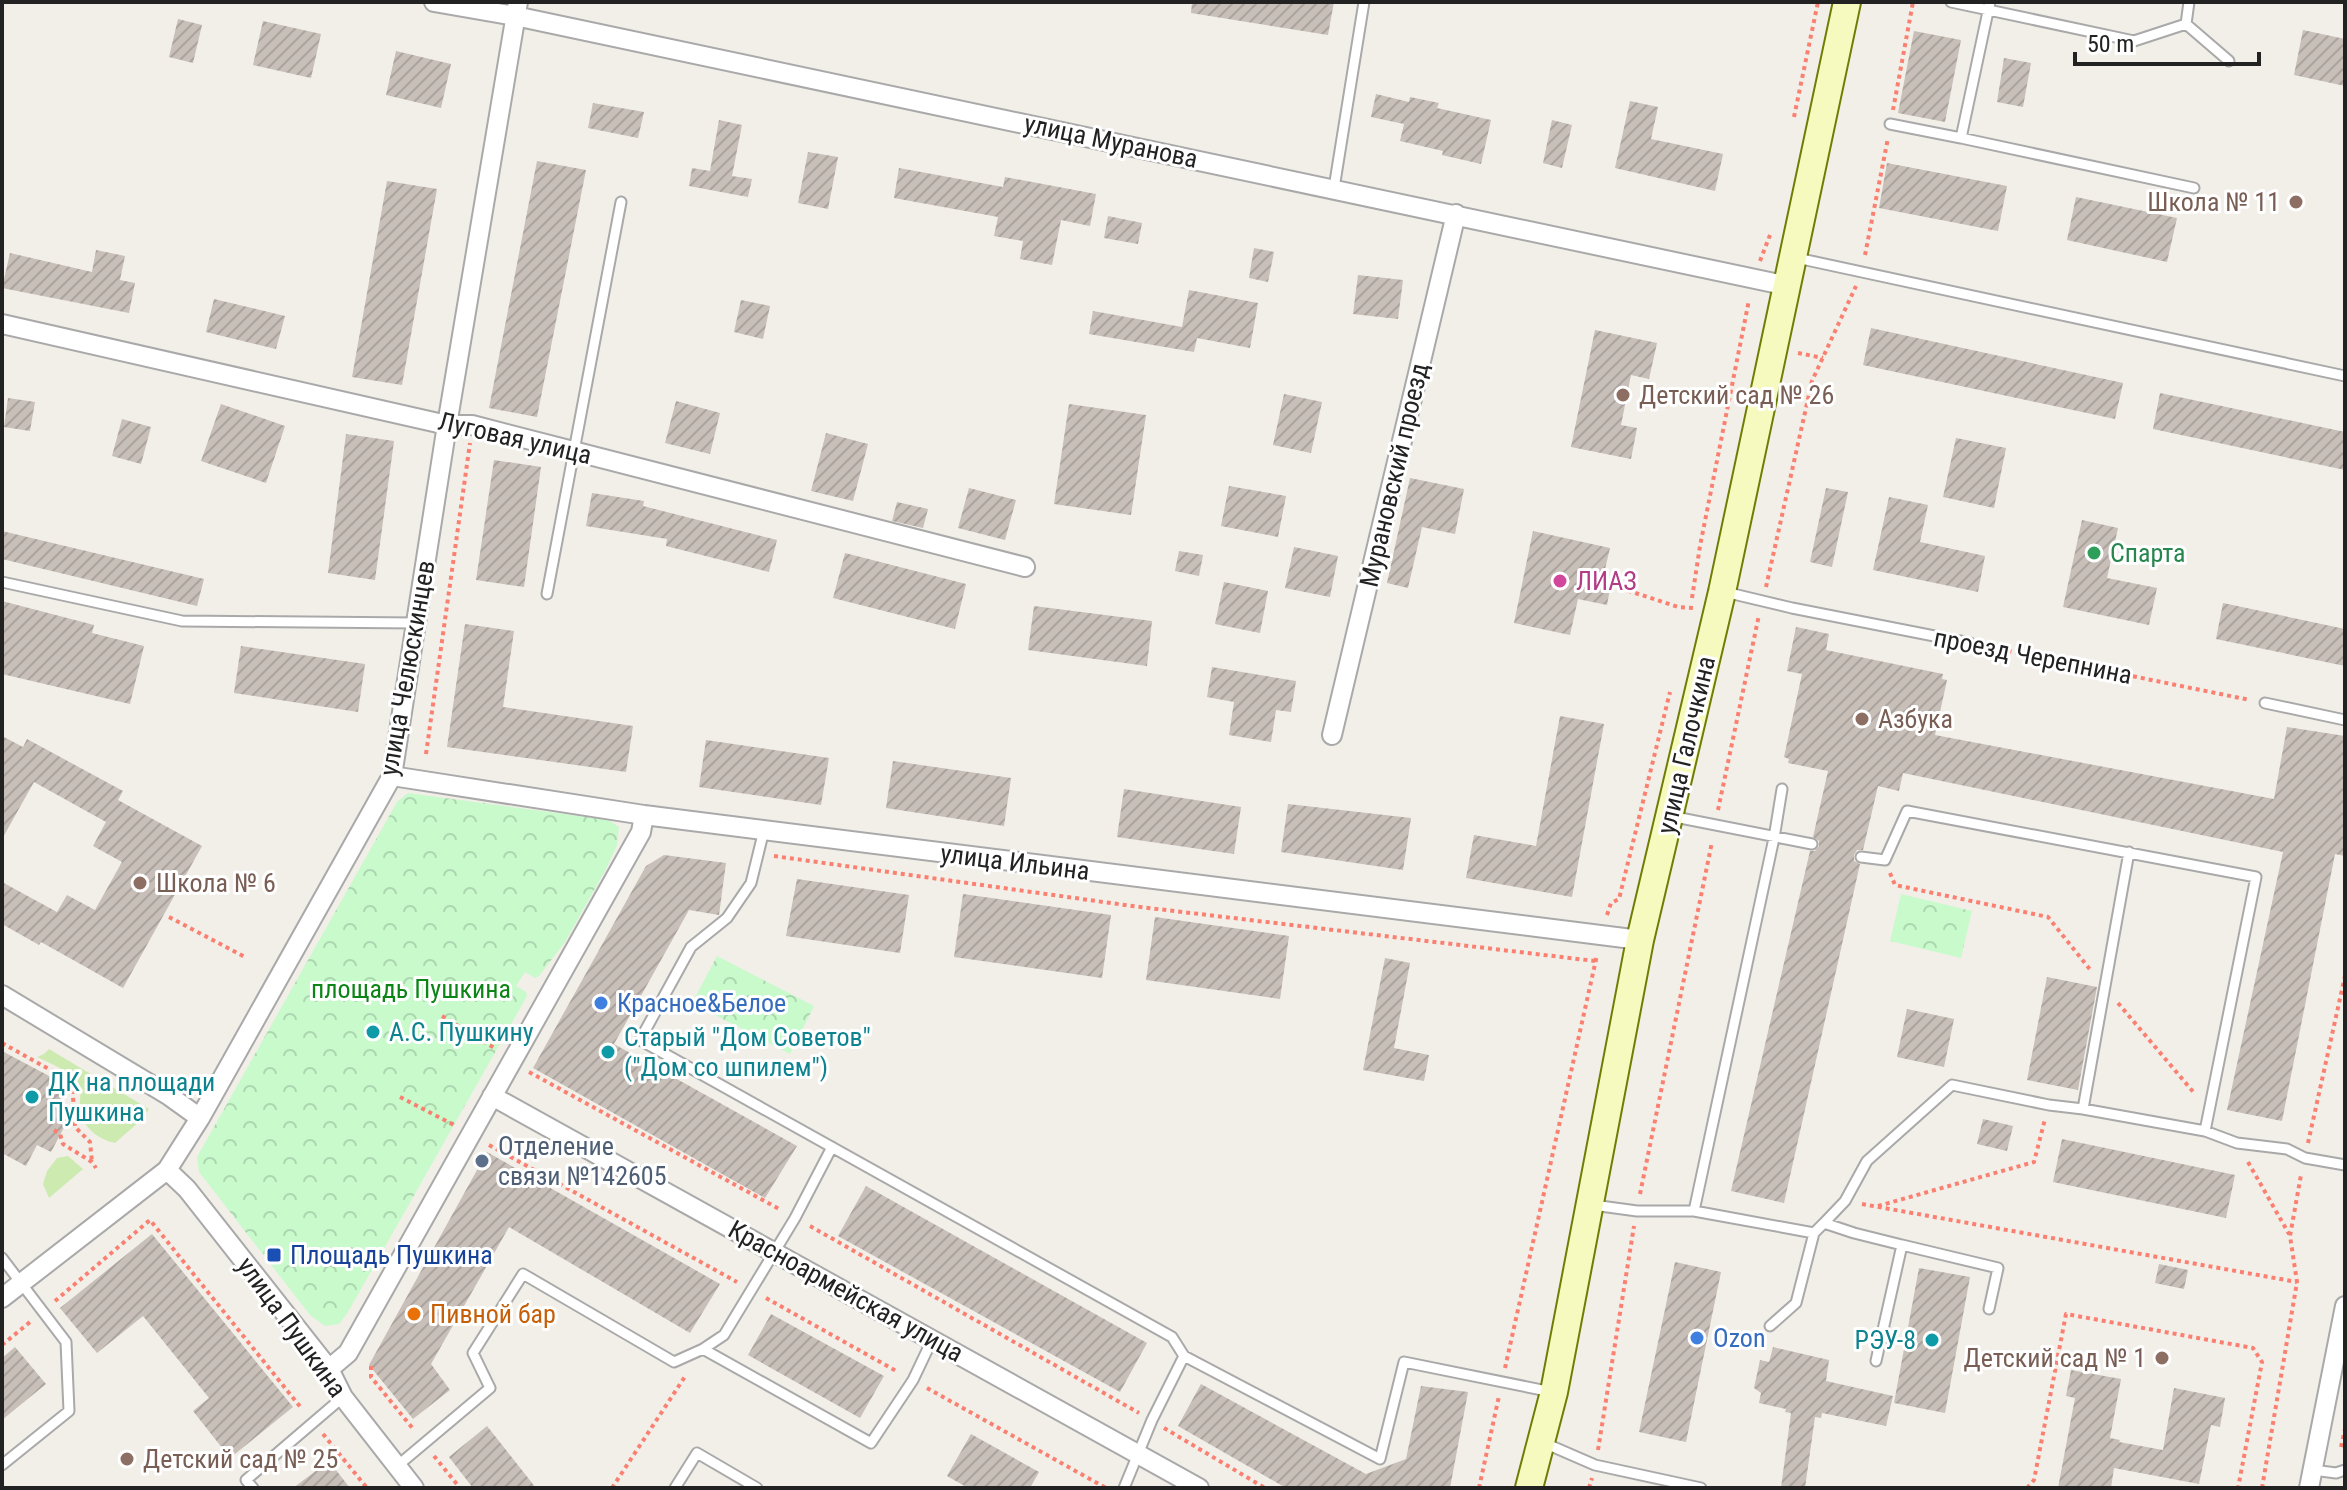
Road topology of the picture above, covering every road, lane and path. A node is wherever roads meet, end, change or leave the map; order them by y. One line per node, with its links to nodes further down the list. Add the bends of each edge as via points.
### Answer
1 (434, 2): 8 (street, улица Муранова)
2 (1364, 2): 13 (lane)
3 (1847, 2): 18 (street, улица Галочкина)
4 (1913, 2): 11 (path)
5 (1951, 2): 7 (lane)
6 (2189, 2): 9 (lane)
7 (1989, 6): 9 (lane, via 2134,41); 12 (lane)
8 (516, 9): 13 (street, улица Муранова); 24 (street, улица Челюскинцев)
9 (2186, 24): 10 (lane)
10 (2229, 61)
11 (1890, 124): 12 (lane); 19 (path)
12 (1961, 138): 14 (lane)
13 (1334, 188): 16 (street, улица Муранова)
14 (2194, 188)
15 (621, 202): 26 (lane)
16 (1456, 214): 20 (street, улица Муранова); 39 (street, Мурановский проезд)
17 (1769, 237): 20 (path)
18 (1794, 257): 19 (lane); 21 (street, улица Галочкина)
19 (1862, 272): 23 (lane); 32 (path, via 1812,381)
20 (1753, 278): 21 (street, улица Муранова); 33 (path)
21 (1788, 286): 31 (street, улица Галочкина)
22 (2, 324): 24 (street, Луговая улица)
23 (2345, 376)
24 (447, 425): 25 (street, Луговая улица); 34 (street, улица Челюскинцев)
25 (472, 425): 26 (street, Луговая улица); 40 (path)
26 (573, 450): 27 (street, Луговая улица); 30 (lane)
27 (1025, 567)
28 (2, 582): 34 (lane, via 182,621)
29 (1620, 588): 33 (path)
30 (547, 594)
31 (1719, 602): 32 (lane, проезд Черепнина); 33 (path); 44 (street, улица Галочкина)
32 (1762, 602): 35 (lane, проезд Черепнина); 45 (path)
33 (1691, 607)
34 (416, 623): 41 (street, улица Челюскинцев)
35 (1970, 643): 37 (path, проезд Черепнина)
36 (1672, 684): 54 (path, via 1619,899 1611,903)
37 (2265, 703): 38 (lane)
38 (2345, 720)
39 (1332, 735)
40 (426, 754)
41 (392, 776): 43 (street, улица Ильина); 69 (street, улица Челюскинцев)
42 (1782, 789): 47 (lane)
43 (644, 815): 46 (street, улица Ильина); 63 (street, via 641,832)
44 (1668, 816): 45 (lane); 55 (street, улица Галочкина)
45 (1715, 826): 47 (lane); 83 (path)
46 (764, 830): 50 (lane); 54 (street, улица Ильина)
47 (1774, 838): 48 (lane); 84 (lane)
48 (1812, 844)
49 (2129, 852): 52 (lane, via 1907,811); 59 (lane); 68 (lane, via 2256,877)
50 (759, 853): 57 (path, via 1132,906); 74 (lane, via 751,883 727,918 691,947 640,1040)
51 (1861, 857): 52 (lane)
52 (1885, 860): 59 (path, via 1895,885 2048,917)
53 (169, 917): 56 (path)
54 (1602, 934): 55 (street, улица Ильина); 57 (path)
55 (1640, 940): 81 (street, улица Галочкина)
56 (245, 957)
57 (1596, 961): 107 (path)
58 (2345, 976): 75 (path)
59 (2105, 988): 67 (lane); 68 (path)
60 (2, 995): 69 (street)
61 (442, 1016): 63 (path)
62 (2, 1043): 76 (path, via 72,1082 75,1127 90,1142)
63 (513, 1058): 64 (street); 85 (path, via 529,1072)
64 (492, 1096): 72 (street); 90 (street, Красноармейская улица)
65 (400, 1097): 72 (path)
66 (2049, 1105): 67 (lane); 80 (lane, via 1952,1085 1867,1161); 82 (path, via 2034,1162)
67 (2083, 1109): 71 (lane)
68 (2209, 1111): 71 (lane)
69 (200, 1118): 79 (street, улица Челюскинцев)
70 (54, 1130): 76 (path, via 63,1144)
71 (2205, 1131): 73 (lane)
72 (470, 1134): 94 (path); 105 (street, via 348,1353)
73 (2237, 1143): 75 (lane, via 2287,1149); 88 (path)
74 (832, 1147): 85 (lane); 103 (lane, via 1172,1337)
75 (2305, 1158): 77 (lane); 88 (path)
76 (92, 1162): 78 (path)
77 (2345, 1165)
78 (96, 1168)
79 (167, 1170): 93 (street, улица Челюскинцев); 105 (street, улица Пушкина)
80 (1845, 1201): 82 (path); 86 (lane)
81 (1590, 1205): 83 (lane); 108 (street, улица Галочкина)
82 (1877, 1207): 92 (path)
83 (1637, 1211): 84 (lane); 115 (path)
84 (1694, 1211): 87 (lane)
85 (795, 1218): 90 (lane); 110 (path)
86 (1824, 1223): 87 (lane); 89 (lane)
87 (1814, 1233): 99 (lane, via 1796,1303)
88 (2290, 1236): 92 (path)
89 (1902, 1245): 97 (lane, via 1998,1268); 104 (lane)
90 (773, 1251): 94 (lane); 100 (street, Красноармейская улица)
91 (2, 1258): 93 (lane)
92 (2297, 1282): 134 (path)
93 (22, 1283): 95 (street, улица Челюскинцев); 98 (lane)
94 (752, 1290): 102 (lane, via 724,1335); 106 (path)
95 (2, 1298)
96 (2345, 1306): 118 (street)
97 (1989, 1309)
98 (42, 1312): 101 (path); 111 (path, via 150,1220); 114 (lane, via 66,1342 69,1411)
99 (1770, 1326)
100 (932, 1340): 106 (lane); 113 (street, Красноармейская улица)
101 (2, 1345)
102 (703, 1349): 106 (lane, via 871,1443); 116 (lane, via 674,1362 523,1274 473,1353 490,1388); 122 (path)
103 (1184, 1356): 107 (lane, via 1380,1459 1404,1362); 110 (lane)
104 (1876, 1361)
105 (329, 1369): 109 (street, улица Пушкина)
106 (913, 1380): 125 (path)
107 (1501, 1382): 108 (lane); 129 (path)
108 (1554, 1392): 112 (street, улица Галочкина)
109 (343, 1397): 111 (lane); 116 (street, улица Пушкина)
110 (1152, 1420): 113 (lane); 128 (path)
111 (314, 1423): 119 (lane, via 246,1480); 120 (path)
112 (1542, 1442): 115 (lane); 130 (street, улица Галочкина)
113 (1138, 1453): 126 (lane); 127 (street, Красноармейская улица)
114 (2, 1465)
115 (1595, 1465): 131 (lane)
116 (396, 1467): 121 (street, улица Пушкина)
117 (2345, 1470): 118 (lane)
118 (2311, 1479)
119 (253, 1488)
120 (367, 1488)
121 (414, 1488)
122 (612, 1488)
123 (675, 1488): 124 (lane, via 697,1453)
124 (757, 1488)
125 (1106, 1488)
126 (1124, 1488)
127 (1199, 1488)
128 (1265, 1488)
129 (1479, 1488)
130 (1529, 1488)
131 (1701, 1488)
132 (2027, 1488): 133 (path, via 2034,1480 2066,1314 2253,1348 2262,1362)
133 (2238, 1488)
134 (2262, 1488)

